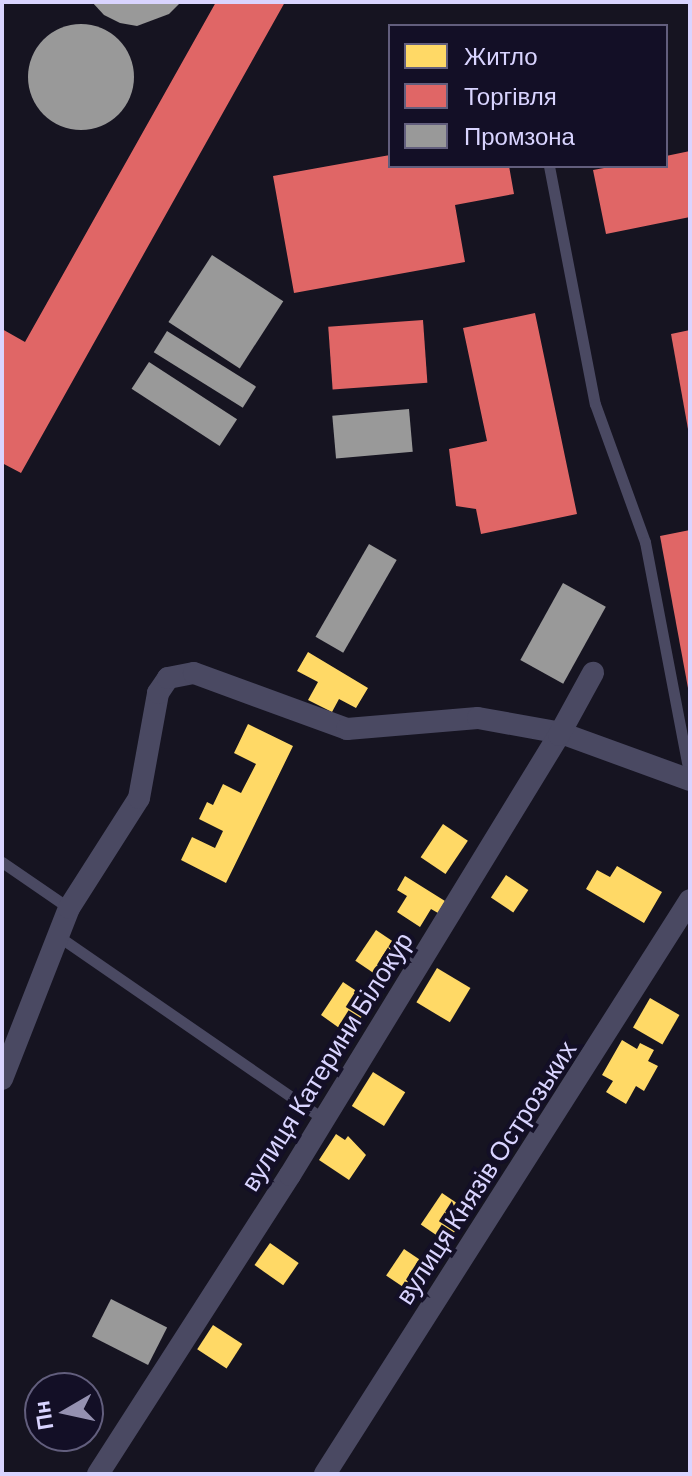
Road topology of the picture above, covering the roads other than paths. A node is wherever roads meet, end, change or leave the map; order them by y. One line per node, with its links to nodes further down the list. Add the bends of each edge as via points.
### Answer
1 (549, 168): 4 (lane, via 595,404 645,542)
2 (593, 673): 3 (street, вулиця Катерини Білокур)
3 (561, 733): 4 (street); 7 (street, via 478,718 347,729 194,673 168,678 158,693 139,798); 10 (street, вулиця Катерини Білокур)
4 (690, 778)
5 (2, 862): 7 (lane)
6 (690, 900): 12 (street, вулиця Князів Острозьких)
7 (69, 908): 8 (street)
8 (58, 936): 9 (street); 10 (lane)
9 (2, 1079)
10 (323, 1119): 11 (street, вулиця Катерини Білокур)
11 (98, 1474)
12 (325, 1474)

